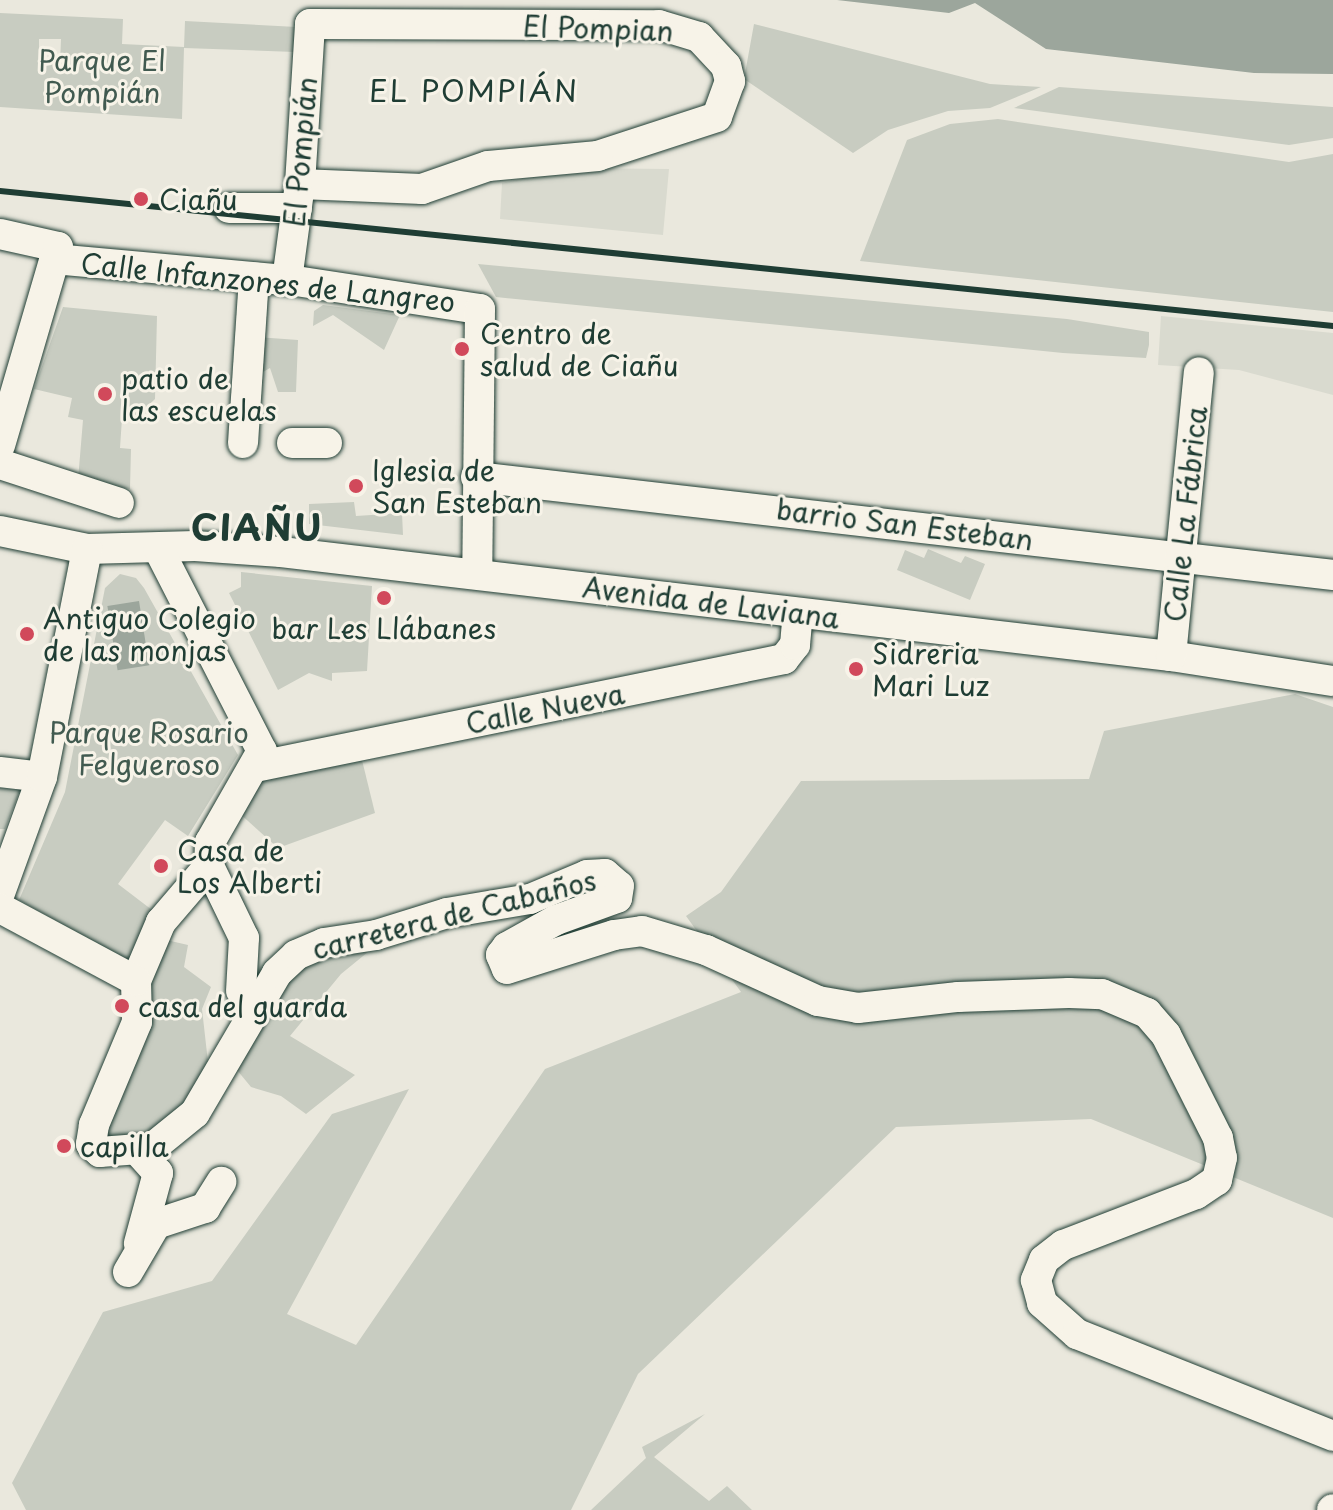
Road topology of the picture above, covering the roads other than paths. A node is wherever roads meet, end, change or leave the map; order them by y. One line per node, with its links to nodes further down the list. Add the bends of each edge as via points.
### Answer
1 (310, 24): 2 (street, El Pompián); 2 (street, El Pompian, via 659,25 699,37 726,66 730,81 717,117 598,156 488,166 422,189)
2 (298, 196): 3 (street, El Pompian); 7 (street, El Pompián)
3 (229, 208)
4 (0, 234): 5 (street, Calle Infanzones de Langreo)
5 (56, 253): 6 (street, Calle Infanzones de Langreo); 8 (street)
6 (254, 277): 7 (street, Calle Infanzones de Langreo); 10 (street)
7 (287, 280): 15 (street, Calle Infanzones de Langreo, via 480,309)
8 (11, 364): 13 (street)
9 (1199, 372): 20 (street, Calle La Fábrica)
10 (243, 443)
11 (292, 443): 12 (street)
12 (327, 443)
13 (0, 445)
14 (0, 464): 16 (street)
15 (476, 477): 20 (street, barrio San Esteban); 21 (street)
16 (119, 503)
17 (0, 531): 19 (street, Avenida de Laviana)
18 (158, 548): 19 (street, Avenida de Laviana); 21 (street, Avenida de Laviana, via 240,548); 26 (street, via 259,736 262,751)
19 (87, 549): 28 (street)
20 (1180, 557): 22 (street, barrio San Esteban); 24 (street, Calle La Fábrica)
21 (477, 574): 23 (street, Avenida de Laviana)
22 (1333, 575)
23 (798, 613): 24 (street, Avenida de Laviana); 26 (street, Calle Nueva, via 795,645 784,659)
24 (1171, 656): 25 (street, Avenida de Laviana)
25 (1333, 681)
26 (255, 767): 29 (street, via 218,822)
27 (0, 772): 28 (street)
28 (42, 777): 30 (street)
29 (209, 866): 32 (street, via 161,922); 33 (street, via 244,938)
30 (0, 893)
31 (0, 908): 32 (street)
32 (136, 981): 34 (street, carretera de Cabaños, via 137,1022 91,1144 100,1152)
33 (241, 991)
34 (138, 1151): 35 (street, via 158,1173 128,1272 156,1224 205,1208); 36 (street, carretera de Cabaños, via 152,1148 195,1113 277,973 296,955 447,913 530,899 587,875 605,874 619,886 617,898 548,924 507,947 501,955 507,969 642,931 706,950 818,1001 858,1008 1069,993 1102,994 1147,1013 1166,1035 1209,1116 1222,1158 1217,1180 1196,1194 1063,1245 1044,1260 1036,1280 1042,1303 1077,1334)
35 (221, 1182)
36 (1333, 1436)

